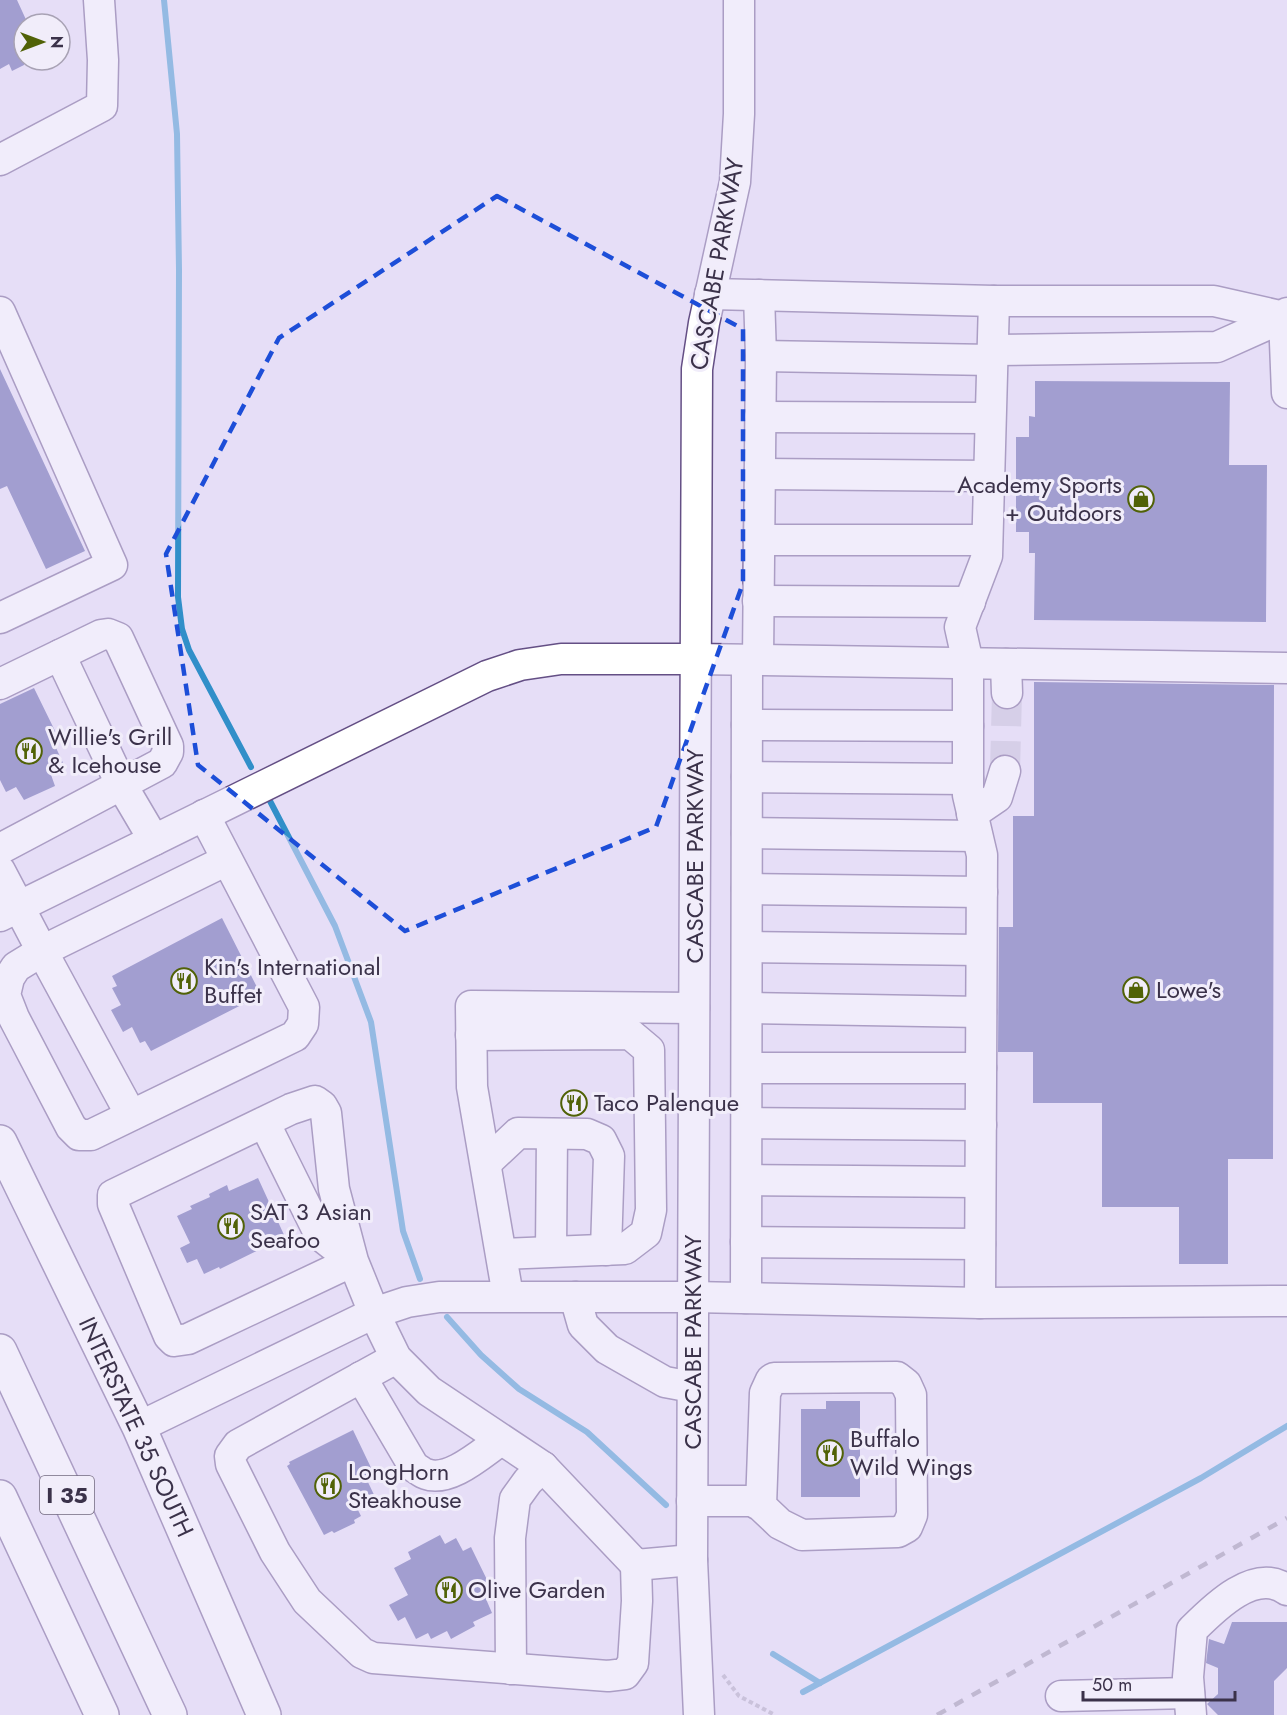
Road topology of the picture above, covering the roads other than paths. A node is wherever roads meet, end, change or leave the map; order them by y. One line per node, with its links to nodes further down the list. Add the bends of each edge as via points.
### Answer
1 (99, 0): 3 (street, via 102,106)
2 (739, 0): 4 (street, CASCABE PARKWAY, via 735,182)
3 (0, 160)
4 (710, 294): 5 (street); 22 (street, CASCABE PARKWAY, via 697,369)
5 (759, 295): 6 (street); 10 (street)
6 (994, 301): 8 (street, via 1214,301); 9 (street)
7 (0, 312): 20 (street, via 112,565)
8 (1286, 315): 9 (street, via 1217,347); 11 (street)
9 (992, 355): 10 (street); 13 (street)
10 (761, 356): 12 (street)
11 (1287, 393)
12 (760, 417): 13 (street); 14 (street)
13 (990, 418): 15 (street)
14 (759, 474): 15 (street); 16 (street)
15 (989, 476): 17 (street)
16 (759, 540): 17 (street); 18 (street)
17 (987, 540): 19 (street, via 987,556)
18 (758, 601): 19 (street); 23 (street)
19 (970, 602): 24 (street, via 960,627)
20 (0, 618)
21 (60, 655): 26 (street); 32 (street); 32 (street, via 101,635 118,638 168,746 162,763)
22 (696, 659): 23 (street); 33 (street, via 561,660 520,665 487,676); 46 (street, CASCABE PARKWAY)
23 (752, 660): 24 (street); 27 (street)
24 (968, 663): 25 (street, via 1006,678); 28 (street)
25 (1287, 668)
26 (0, 684)
27 (747, 725): 28 (street); 30 (street)
28 (968, 726): 31 (street)
29 (1005, 771): 34 (street, via 997,797)
30 (747, 777): 31 (street); 35 (street)
31 (968, 779): 34 (street)
32 (121, 784): 36 (street); 37 (street)
33 (204, 815): 36 (street); 38 (street)
34 (975, 825): 35 (street); 41 (street, via 982,855)
35 (747, 833): 40 (street)
36 (154, 840): 42 (street)
37 (0, 849)
38 (227, 860): 45 (street); 52 (street, via 304,1007 303,1024 295,1036)
39 (0, 871): 42 (street)
40 (747, 889): 41 (street); 43 (street)
41 (982, 892): 44 (street)
42 (9, 911): 45 (street)
43 (747, 946): 44 (street); 47 (street)
44 (981, 950): 48 (street)
45 (42, 951): 52 (street); 52 (street, via 16,967 5,995 70,1127 79,1135 91,1135)
46 (694, 1008): 49 (street, via 471,1006); 69 (street, CASCABE PARKWAY)
47 (747, 1008): 48 (street); 50 (street)
48 (981, 1012): 51 (street)
49 (471, 1035): 58 (street, via 472,1087); 63 (street, via 630,1034 650,1050 651,1210 646,1233 625,1249)
50 (747, 1068): 51 (street); 54 (street)
51 (981, 1068): 55 (street)
52 (131, 1115)
53 (264, 1122): 66 (street, via 320,1235); 66 (street, via 315,1101 322,1106 334,1189); 66 (street, via 113,1195 113,1204 169,1336 174,1341 189,1339)
54 (747, 1123): 55 (street); 59 (street)
55 (981, 1125): 60 (street)
56 (552, 1134): 58 (street, via 518,1133); 63 (street, via 587,1134 601,1140 609,1156); 64 (street)
57 (0, 1142): 78 (main road, INTERSTATE 35 SOUTH)
58 (486, 1162): 65 (street)
59 (747, 1180): 60 (street); 61 (street)
60 (980, 1182): 62 (street)
61 (746, 1242): 62 (street); 70 (street)
62 (980, 1244): 72 (street)
63 (606, 1250): 64 (street)
64 (551, 1251): 65 (street)
65 (502, 1254): 67 (street)
66 (353, 1261): 73 (street)
67 (508, 1296): 68 (street); 73 (street, via 439,1297 406,1302)
68 (575, 1297): 69 (street); 77 (street, via 584,1324 607,1349 664,1382)
69 (693, 1297): 70 (street); 77 (street, CASCABE PARKWAY)
70 (746, 1298): 72 (street)
71 (1287, 1301): 72 (street)
72 (980, 1303)
73 (374, 1313): 75 (street); 78 (street)
74 (0, 1352): 91 (main road, I 35)
75 (396, 1358): 76 (street); 79 (street, via 429,1390)
76 (361, 1377): 79 (street, via 414,1467 426,1474 456,1471); 87 (street, via 238,1445 230,1456 275,1552 307,1601 373,1659)
77 (692, 1387): 82 (street, CASCABE PARKWAY)
78 (139, 1427): 92 (main road, INTERSTATE 35 SOUTH)
79 (501, 1440): 80 (street)
80 (543, 1467): 85 (street); 87 (street, via 515,1499 510,1538)
81 (0, 1497): 90 (main road, I 35)
82 (692, 1502): 83 (street, via 752,1501); 84 (street, CASCABE PARKWAY)
83 (761, 1506): 83 (street, via 780,1524 802,1535 898,1532 907,1527 912,1515 911,1395 906,1384 897,1377 771,1380 765,1394)
84 (692, 1560): 85 (street); 93 (street, CASCABE PARKWAY)
85 (636, 1565): 87 (street, via 633,1664 625,1674)
86 (1287, 1590): 89 (street, via 1262,1583 1233,1593 1192,1630)
87 (511, 1669)
88 (1061, 1696): 89 (street)
89 (1190, 1704)
90 (102, 1715)
91 (170, 1715)
92 (264, 1715)
93 (699, 1715)

